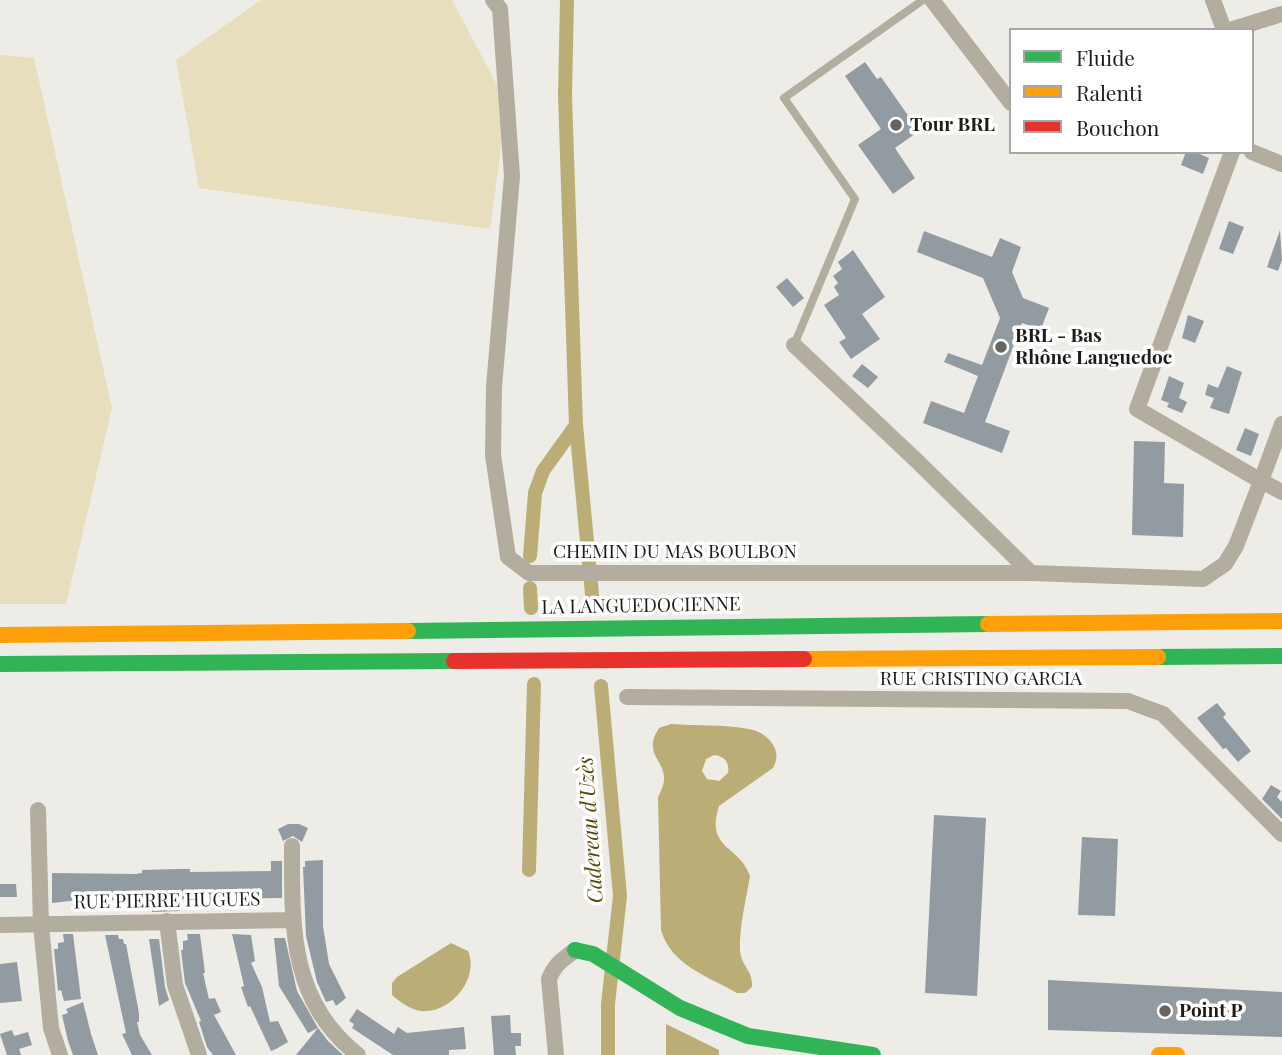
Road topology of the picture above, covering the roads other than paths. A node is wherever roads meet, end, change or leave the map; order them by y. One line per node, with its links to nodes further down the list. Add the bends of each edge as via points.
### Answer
1 (923, 0): 12 (lane, via 784,97 855,199)
2 (932, 0): 8 (street)
3 (1213, 0): 6 (street)
4 (499, 3): 16 (street, CHEMIN DU MAS BOULBON, via 512,176 494,387 493,455 508,557 529,573)
5 (1282, 14): 7 (street)
6 (1223, 28)
7 (1236, 28)
8 (1009, 100)
9 (1254, 153): 11 (street)
10 (1232, 154): 14 (street, via 1137,409)
11 (1282, 164)
12 (794, 345): 16 (street)
13 (1282, 424): 14 (street, CHEMIN DU MAS BOULBON)
14 (1261, 481): 15 (street); 16 (street, CHEMIN DU MAS BOULBON, via 1236,546 1225,564 1203,579)
15 (1282, 492)
16 (1031, 573)
17 (1282, 621): 18 (main road, LA LANGUEDOCIENNE)
18 (0, 635)
19 (1282, 656): 20 (main road)
20 (0, 664)
21 (627, 697): 23 (street, RUE CRISTINO GARCIA, via 1128,701 1163,714)
22 (38, 810): 28 (street)
23 (1282, 834)
24 (292, 846): 25 (street)
25 (292, 920): 26 (street, RUE PIERRE HUGUES); 32 (street, via 300,970 311,1000 327,1026)
26 (167, 921): 28 (street, RUE PIERRE HUGUES); 31 (street, via 175,985)
27 (0, 925): 28 (street, RUE PIERRE HUGUES)
28 (41, 925): 30 (street, via 51,1028)
29 (575, 950): 33 (street, via 561,959 549,979); 34 (main road, via 593,954 680,1008 748,1036)
30 (61, 1055)
31 (199, 1055)
32 (358, 1055)
33 (556, 1055)
34 (873, 1055)
35 (1159, 1055): 36 (main road)
36 (1177, 1055)

